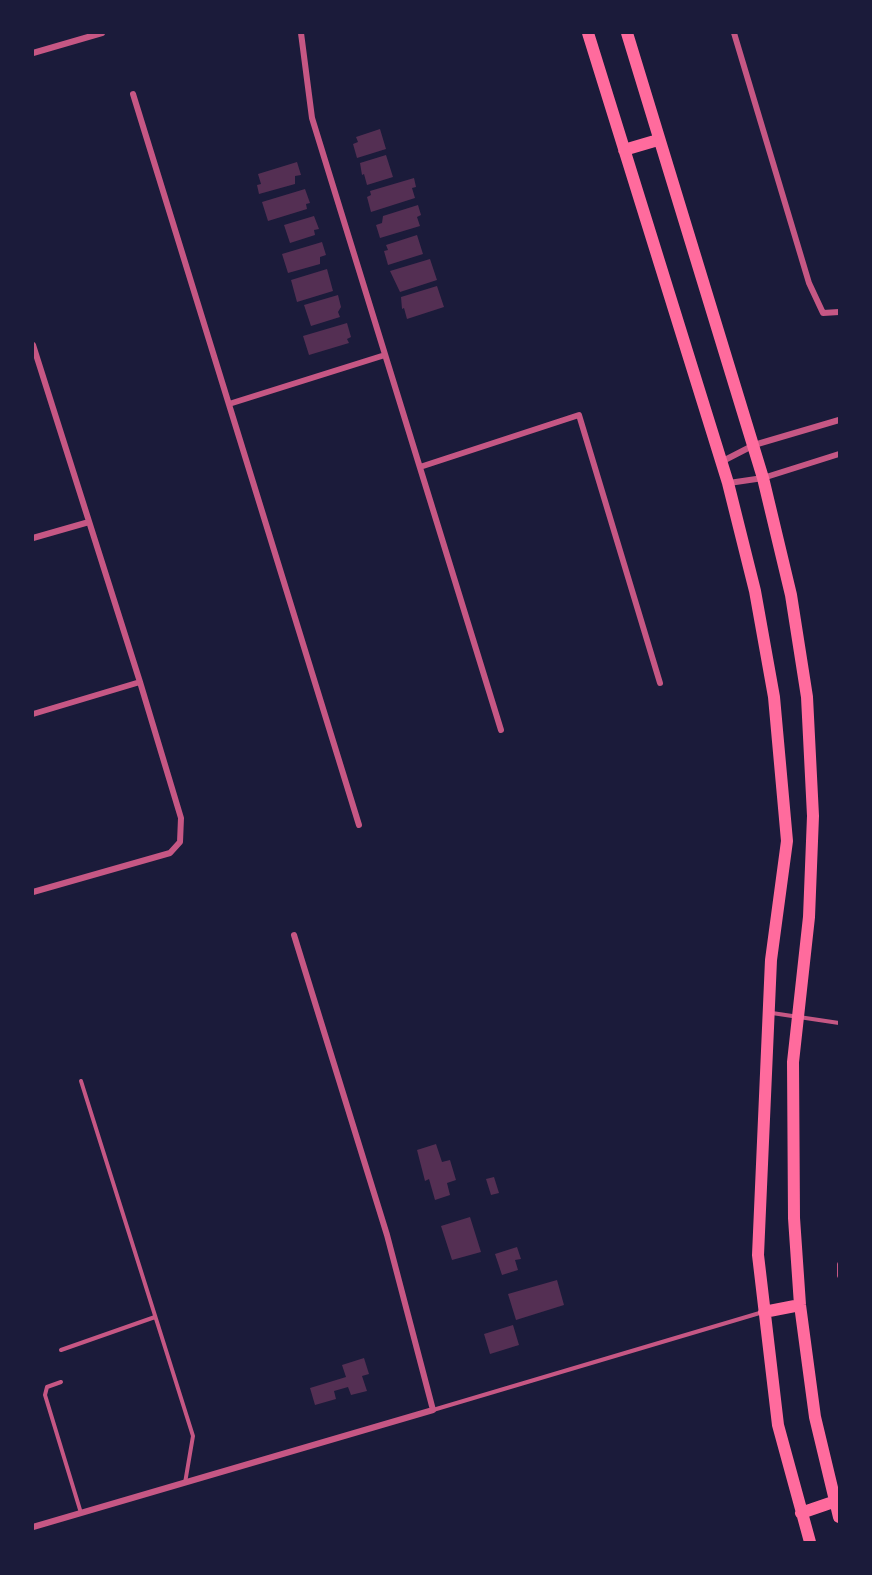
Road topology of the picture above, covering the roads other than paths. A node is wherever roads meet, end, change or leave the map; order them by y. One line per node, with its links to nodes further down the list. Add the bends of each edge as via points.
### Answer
1 (102, 33): 6 (street)
2 (301, 33): 12 (street, via 312,118)
3 (588, 33): 9 (main road)
4 (627, 33): 8 (main road)
5 (734, 33): 10 (street, via 809,283 823,313)
6 (33, 53)
7 (133, 93): 14 (street)
8 (658, 140): 9 (main road); 16 (main road)
9 (624, 150): 18 (main road)
10 (839, 312)
11 (33, 345): 13 (street)
12 (385, 355): 14 (street); 19 (street)
13 (35, 361): 22 (street)
14 (229, 404): 28 (street)
15 (839, 420): 16 (street)
16 (754, 446): 18 (street); 20 (main road)
17 (839, 454): 20 (street)
18 (721, 462): 21 (main road)
19 (420, 467): 25 (street, via 579,415); 27 (street)
20 (763, 478): 21 (street); 32 (main road, via 791,596 807,697 813,816)
21 (728, 483): 31 (main road, via 755,591 774,697 787,841)
22 (90, 522): 23 (street); 24 (street)
23 (33, 538)
24 (140, 681): 26 (street); 29 (street, via 181,818 180,842 170,853)
25 (660, 683)
26 (33, 714)
27 (501, 730)
28 (359, 825)
29 (33, 892)
30 (294, 935): 42 (street, via 387,1235)
31 (768, 1012): 32 (lane); 38 (main road, via 758,1255)
32 (798, 1016): 33 (lane); 37 (main road, via 793,1073 794,1218)
33 (839, 1023)
34 (81, 1081): 39 (lane)
35 (839, 1264): 36 (lane)
36 (839, 1276)
37 (800, 1305): 38 (main road); 44 (main road, via 815,1417)
38 (764, 1312): 42 (lane); 46 (main road, via 778,1425)
39 (155, 1317): 40 (lane); 43 (lane, via 193,1436)
40 (60, 1350)
41 (61, 1382): 45 (lane, via 47,1387 45,1395)
42 (432, 1410): 43 (street)
43 (185, 1484): 45 (street)
44 (837, 1501): 46 (main road); 47 (main road)
45 (82, 1513): 48 (street)
46 (801, 1513): 49 (main road)
47 (839, 1517)
48 (33, 1527)
49 (810, 1542)

